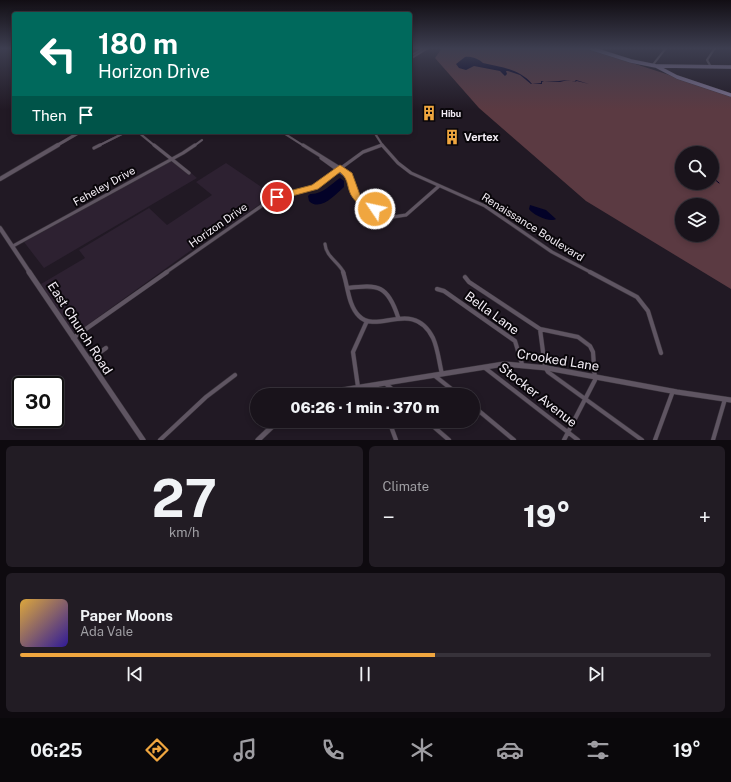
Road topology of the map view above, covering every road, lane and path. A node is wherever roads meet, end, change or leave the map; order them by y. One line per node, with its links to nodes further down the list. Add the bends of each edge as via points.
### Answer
1 (659, 69): 2 (main road)
2 (731, 95)
3 (77, 134): 14 (street)
4 (122, 134): 10 (street)
5 (140, 134): 11 (street)
6 (285, 134): 12 (street)
7 (375, 134): 9 (street, Renaissance Boulevard)
8 (202, 140): 11 (street, Feheley Drive)
9 (382, 145): 12 (street, Horizon Drive, via 363,152); 15 (street, Renaissance Boulevard, via 408,171)
10 (94, 148)
11 (172, 160): 13 (street); 18 (street, Feheley Drive)
12 (339, 169): 15 (street, via 350,179 356,196 381,214 393,217 410,213); 25 (street, Horizon Drive, via 315,187 270,200)
13 (189, 173)
14 (0, 179)
15 (439, 186): 27 (street, Renaissance Boulevard, via 485,206 552,252 635,295 648,310)
16 (0, 228): 18 (street, East Church Road)
17 (325, 244): 20 (street, via 326,252 342,269)
18 (13, 246): 25 (street, East Church Road)
19 (465, 277): 24 (street)
20 (348, 288): 22 (street, via 368,285 381,288 392,298); 23 (street, via 356,311)
21 (437, 289): 29 (street, Bella Lane, via 444,291 515,341)
22 (398, 317): 23 (street); 32 (street, via 415,320 428,330 434,340)
23 (367, 321): 38 (street, via 353,352)
24 (540, 329): 31 (street); 35 (street, via 578,337 590,346)
25 (73, 338): 28 (street, East Church Road)
26 (106, 348): 28 (street)
27 (661, 353)
28 (88, 361): 51 (street, East Church Road)
29 (522, 364): 30 (street, Crooked Lane); 31 (street, Crooked Lane)
30 (484, 367): 32 (street, Crooked Lane); 50 (street, Stocker Avenue)
31 (545, 367): 35 (street, Crooked Lane); 44 (street, via 548,372)
32 (442, 374): 34 (street, Crooked Lane)
33 (235, 375): 52 (street, via 206,397)
34 (435, 376): 36 (street, Crooked Lane); 42 (street)
35 (595, 376): 43 (street, Crooked Lane); 44 (street)
36 (386, 384): 37 (street, Crooked Lane); 41 (street)
37 (376, 385): 38 (street, Crooked Lane); 40 (street)
38 (358, 387): 39 (street, Crooked Lane)
39 (352, 388)
40 (377, 388)
41 (390, 388)
42 (450, 388)
43 (673, 391): 45 (street, Crooked Lane); 60 (street)
44 (585, 399): 50 (street); 59 (street)
45 (728, 400): 61 (street)
46 (480, 412): 56 (street)
47 (271, 428): 53 (street)
48 (392, 428): 54 (street)
49 (435, 428): 55 (street)
50 (568, 432): 57 (street); 58 (street, Stocker Avenue)
51 (143, 440)
52 (160, 440)
53 (258, 440)
54 (396, 440)
55 (448, 440)
56 (514, 440)
57 (564, 440)
58 (578, 440)
59 (642, 440)
60 (655, 440)
61 (713, 440)

